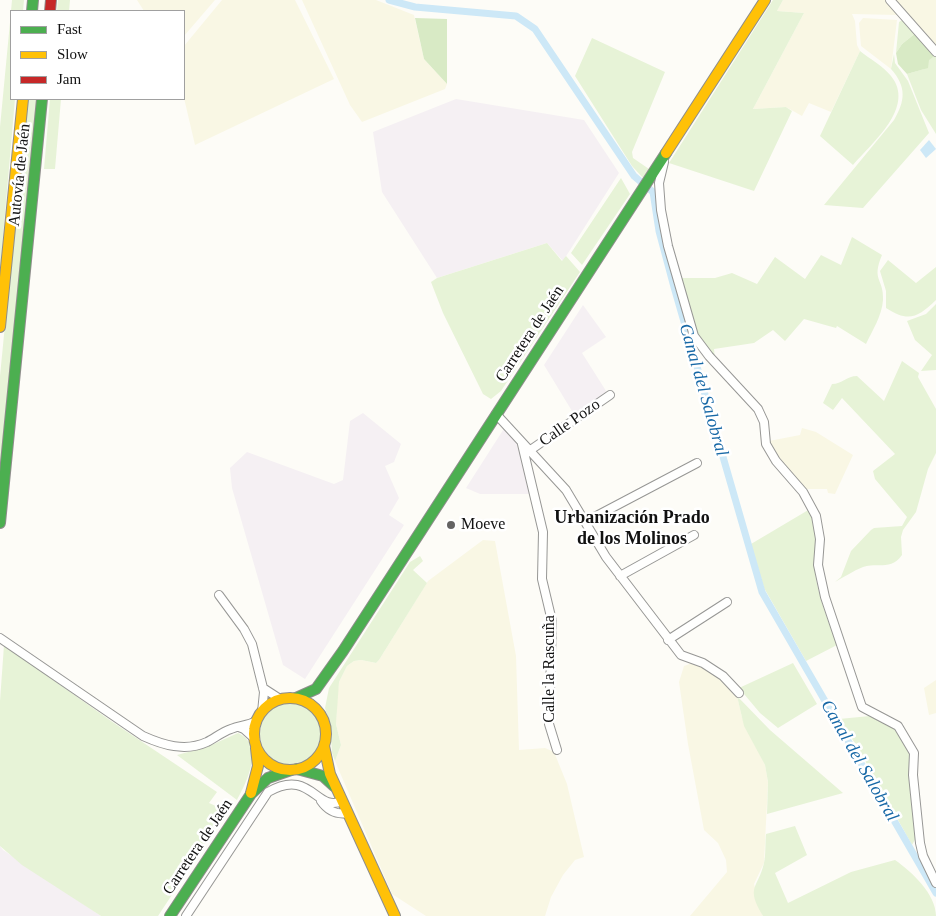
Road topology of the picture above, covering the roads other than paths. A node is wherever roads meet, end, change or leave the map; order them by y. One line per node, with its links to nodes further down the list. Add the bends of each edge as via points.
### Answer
1 (765, 0): 6 (main road, Carretera de Jaén)
2 (890, 0): 3 (street)
3 (936, 52)
4 (23, 100): 7 (main road, Autovía de Jaén)
5 (42, 100): 14 (main road, Autovía de Jaén)
6 (664, 158): 9 (main road, Carretera de Jaén); 37 (street, via 659,183 661,210 694,336 758,409 764,422 766,444 803,492 816,516 820,538 818,566 824,597 862,707 898,726 914,753 913,776 920,843)
7 (0, 327)
8 (610, 395): 11 (street, Calle Pozo)
9 (496, 414): 10 (street); 21 (main road, Carretera de Jaén)
10 (521, 442): 11 (street); 31 (street, Calle la Rascuña, via 543,532 542,579 552,621 549,724)
11 (529, 451): 13 (street, via 566,490)
12 (697, 463): 13 (street)
13 (585, 522): 16 (street)
14 (0, 524)
15 (694, 535): 16 (street)
16 (620, 576): 20 (street)
17 (219, 595): 22 (street, via 252,644)
18 (727, 602): 20 (street)
19 (0, 638): 28 (street, via 143,736 162,744 204,744 231,728)
20 (668, 640): 23 (street, via 681,656 724,676)
21 (320, 685): 24 (main road, Carretera de Jaén); 27 (main road, via 319,705)
22 (262, 687): 25 (street); 26 (street, via 264,700)
23 (739, 693)
24 (296, 698): 25 (main road); 27 (main road, via 311,704)
25 (280, 699): 26 (main road)
26 (259, 716): 28 (street); 29 (main road)
27 (324, 719): 30 (main road)
28 (239, 727): 29 (street)
29 (255, 742): 32 (main road, via 264,759 272,765); 33 (main road, Carretera de Jaén, via 258,766)
30 (324, 746): 32 (main road, via 310,764); 35 (main road)
31 (557, 750)
32 (294, 769): 33 (main road, Carretera de Jaén, via 268,778); 35 (main road, via 322,776)
33 (251, 794): 38 (main road, Carretera de Jaén)
34 (316, 794): 35 (street, via 329,804 335,804); 36 (street, via 332,812); 39 (street, via 291,783 268,792)
35 (340, 796): 36 (main road)
36 (348, 813): 40 (main road)
37 (936, 882)
38 (170, 916)
39 (186, 916)
40 (395, 916)

